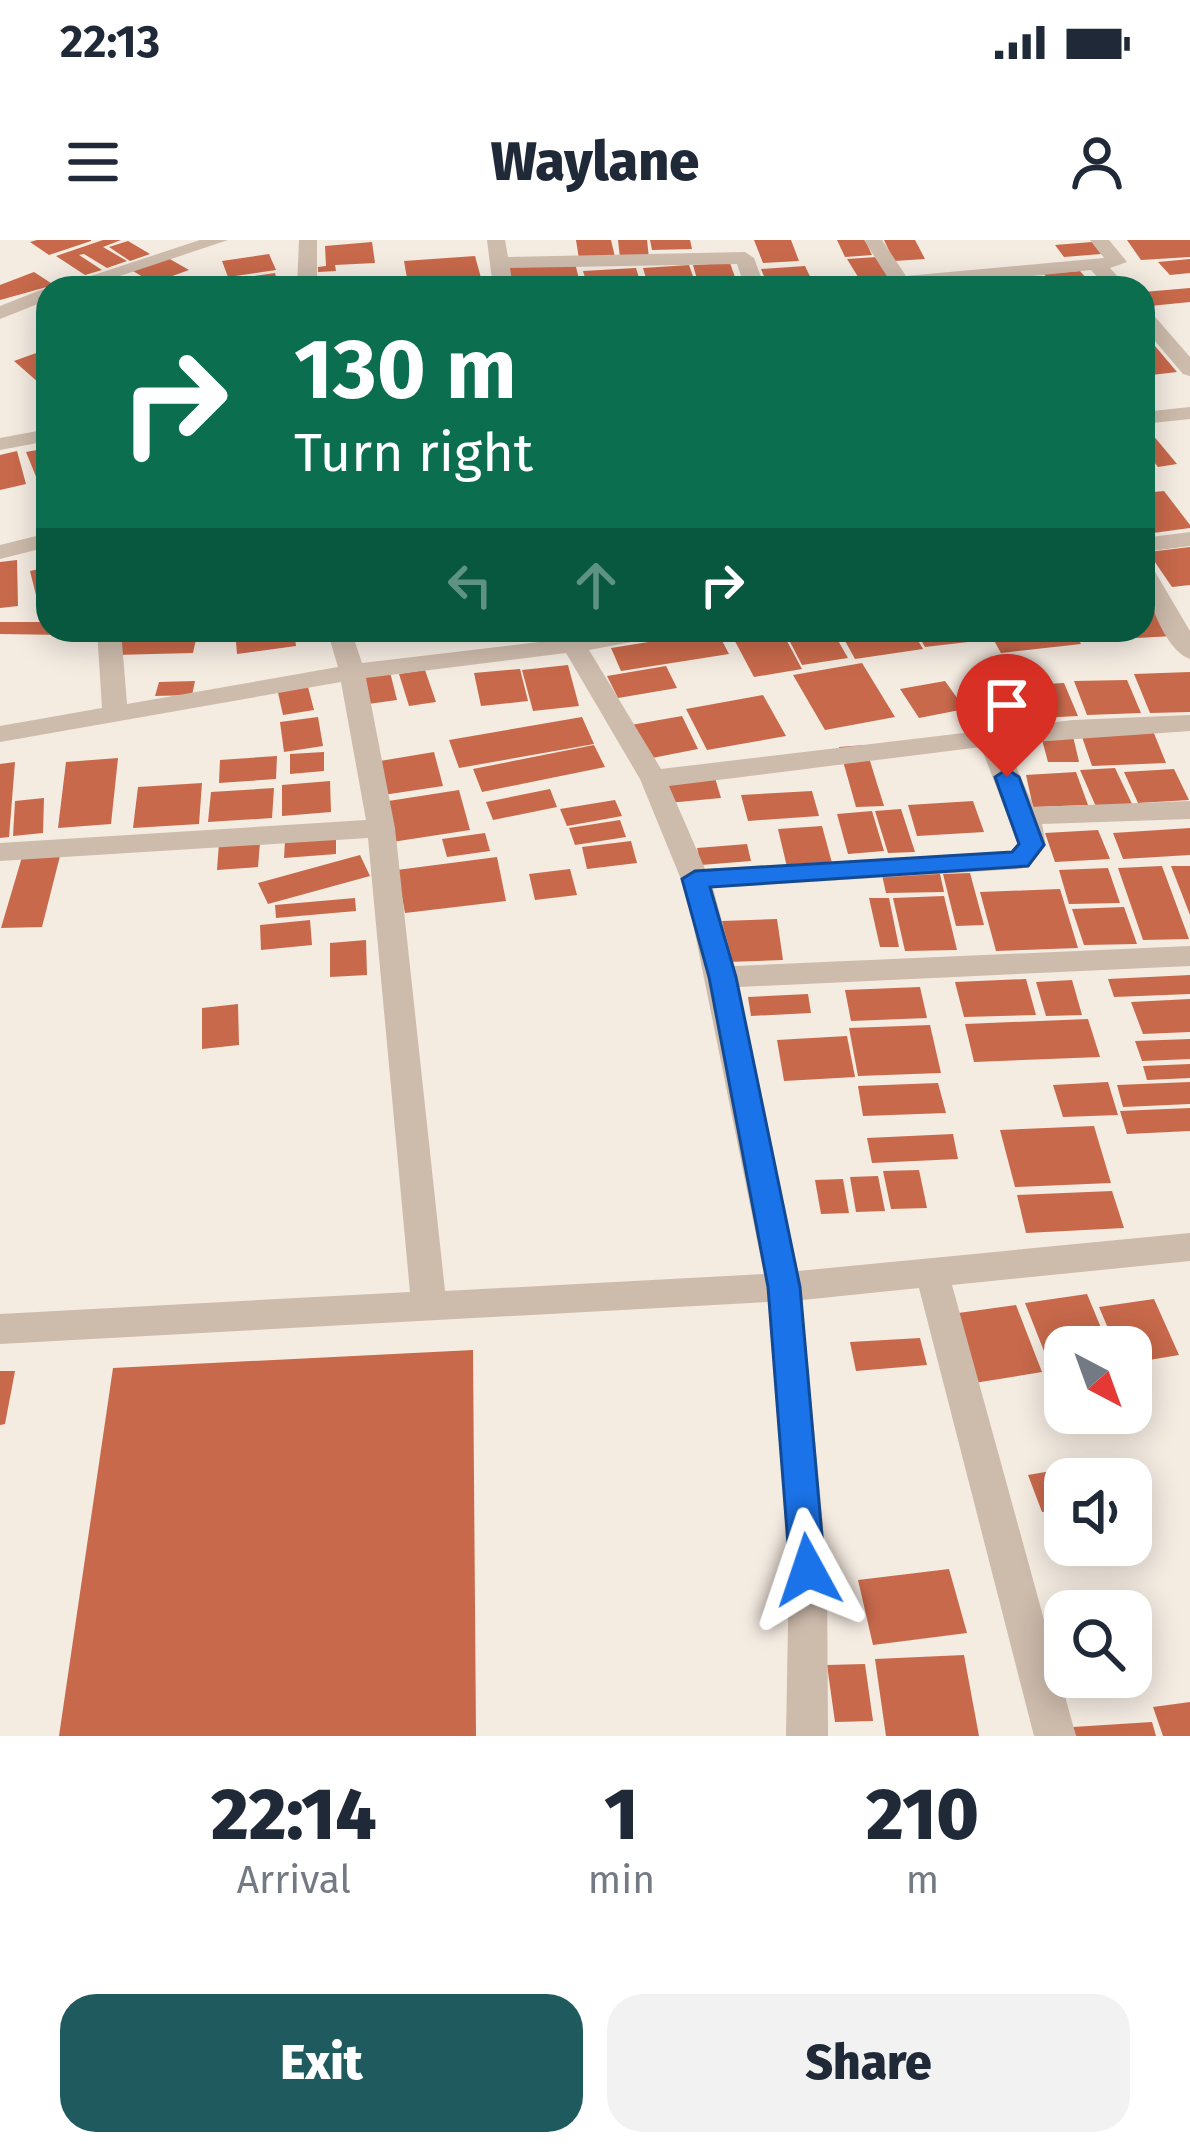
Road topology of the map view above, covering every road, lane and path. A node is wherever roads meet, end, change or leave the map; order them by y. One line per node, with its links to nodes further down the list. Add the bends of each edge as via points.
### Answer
1 (161, 240): 7 (street)
2 (219, 240): 7 (street)
3 (308, 240): 11 (street)
4 (496, 240): 8 (street)
5 (873, 240): 14 (street)
6 (1100, 240): 9 (street, via 1118,262)
7 (182, 250): 10 (street)
8 (500, 263): 12 (street); 13 (street, via 745,258)
9 (1096, 264): 15 (street); 16 (street)
10 (101, 276)
11 (307, 276)
12 (502, 276)
13 (751, 276)
14 (895, 276)
15 (990, 276)
16 (1107, 276)
17 (36, 298): 18 (street)
18 (0, 313)
19 (1155, 328): 20 (street)
20 (1166, 340): 21 (street); 22 (street)
21 (1155, 341)
22 (1190, 370)
23 (1190, 413): 24 (street)
24 (1155, 417)
25 (36, 437): 26 (street)
26 (0, 444)
27 (1190, 539): 29 (street)
28 (36, 543): 30 (street)
29 (1155, 543)
30 (0, 552)
31 (1155, 591): 37 (street)
32 (110, 642): 39 (street)
33 (343, 642): 38 (street)
34 (568, 642): 36 (street)
35 (591, 642): 36 (street)
36 (574, 645): 38 (street); 43 (street)
37 (1190, 652)
38 (352, 672): 39 (street); 46 (street)
39 (115, 715): 41 (street)
40 (1190, 723): 42 (street)
41 (0, 734)
42 (990, 738): 43 (street); 45 (street)
43 (652, 779): 48 (street)
44 (1190, 810): 45 (street)
45 (1024, 816): 48 (street, via 1032,845 1019,860)
46 (381, 828): 47 (street); 54 (street)
47 (0, 852)
48 (695, 879): 50 (street)
49 (1190, 956): 50 (street)
50 (722, 977): 53 (street)
51 (1190, 1246): 52 (street)
52 (932, 1273): 53 (street); 57 (street)
53 (784, 1287): 54 (street); 56 (street, via 808,1570)
54 (429, 1306): 55 (street)
55 (0, 1328)
56 (807, 1736)
57 (1055, 1736)

